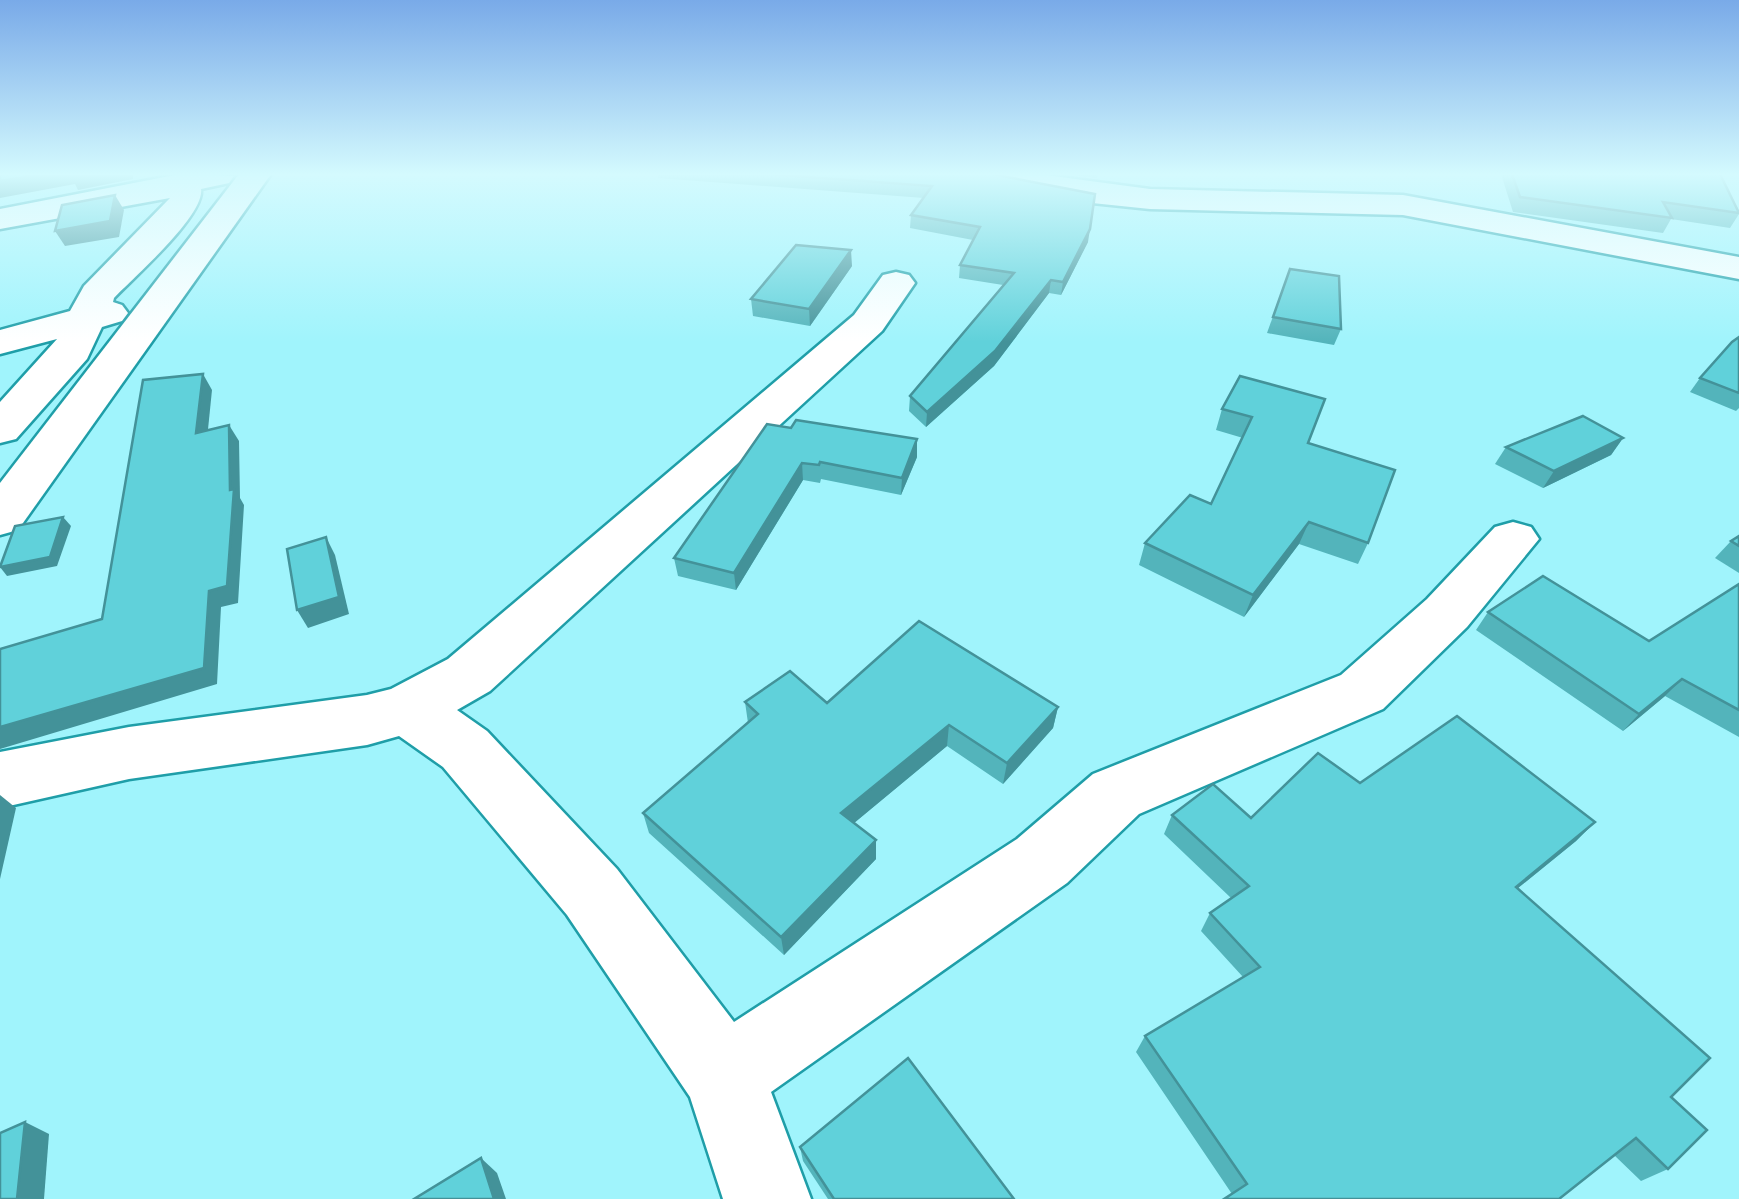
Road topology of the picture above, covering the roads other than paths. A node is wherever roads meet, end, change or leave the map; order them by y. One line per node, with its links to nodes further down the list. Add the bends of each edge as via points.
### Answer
1 (160, 230): 7 (street, via 97,294)
2 (213, 230): 6 (street)
3 (1536, 230): 4 (street)
4 (1739, 268)
5 (896, 283): 12 (street, via 868,323 469,676)
6 (159, 303): 7 (street); 10 (street)
7 (84, 317): 8 (street); 9 (street, via 72,350)
8 (0, 342)
9 (0, 429)
10 (0, 518)
11 (1513, 539): 14 (street, via 1447,613 1362,692 1116,794 1042,861)
12 (408, 709): 13 (street); 14 (street, via 465,750 592,892)
13 (0, 780)
14 (724, 1076): 15 (street)
15 (768, 1199)

